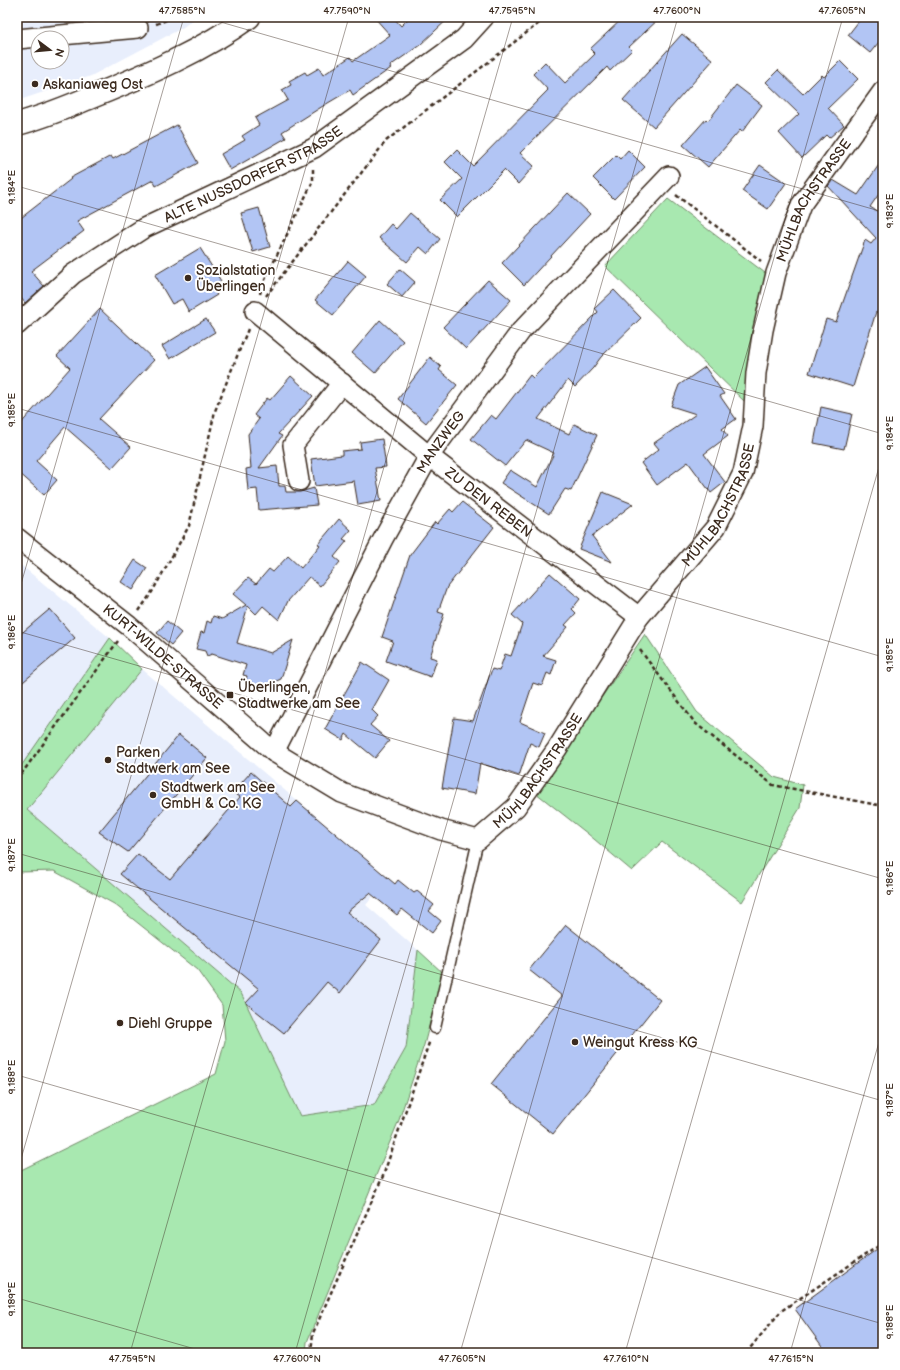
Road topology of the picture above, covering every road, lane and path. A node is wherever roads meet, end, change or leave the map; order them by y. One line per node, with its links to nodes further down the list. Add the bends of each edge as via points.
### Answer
1 (249, 17): 7 (street, via 183,57 128,82)
2 (484, 17): 8 (street, ALTE NUSSDORFER STRASSE, via 464,39)
3 (547, 17): 11 (path, via 386,141)
4 (138, 28): 5 (street)
5 (17, 39)
6 (883, 91): 10 (street, MÜHLBACHSTRASSE, via 801,206)
7 (17, 124)
8 (314, 148): 11 (path, via 313,181 262,286); 12 (street, ALTE NUSSDORFER STRASSE, via 144,228 73,274)
9 (665, 180): 10 (path); 14 (street, MANZWEG, via 521,331)
10 (776, 273): 17 (street, MÜHLBACHSTRASSE, via 756,372 753,426 743,473 716,527)
11 (255, 311): 13 (street, ZU DEN REBEN); 18 (path, via 215,411 189,526 152,592)
12 (17, 325)
13 (342, 383): 14 (street, ZU DEN REBEN); 15 (street, via 293,446)
14 (429, 456): 17 (street, ZU DEN REBEN); 20 (street, MANZWEG, via 383,539)
15 (299, 481)
16 (17, 538): 18 (street, KURT-WILDE-STRASSE)
17 (639, 617): 19 (street, MÜHLBACHSTRASSE)
18 (129, 626): 20 (street, KURT-WILDE-STRASSE); 21 (path)
19 (628, 634): 22 (path, via 695,723 773,786); 23 (street, MÜHLBACHSTRASSE, via 557,749 516,807)
20 (274, 752): 23 (street, KURT-WILDE-STRASSE, via 342,793 441,830)
21 (17, 780)
22 (883, 806)
23 (478, 840): 24 (lane)
24 (435, 1028): 26 (path, via 383,1176 313,1333)
25 (883, 1243): 27 (path, via 781,1310)
26 (311, 1353)
27 (746, 1353)

